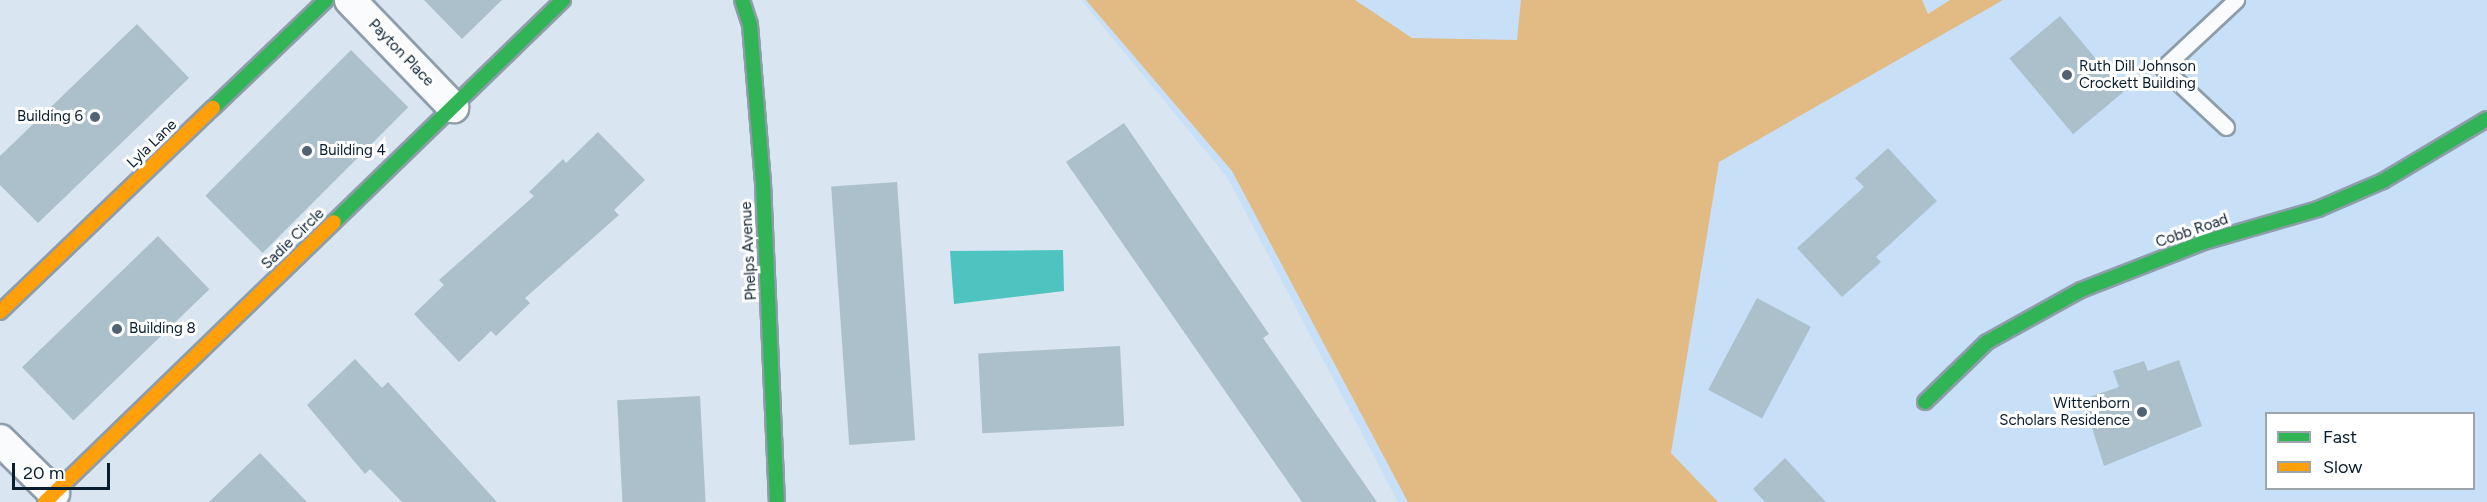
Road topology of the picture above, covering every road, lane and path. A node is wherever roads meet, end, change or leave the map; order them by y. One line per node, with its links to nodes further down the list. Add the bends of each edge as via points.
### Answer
1 (326, 0): 9 (street, Lyla Lane)
2 (350, 0): 6 (street, Payton Place)
3 (563, 0): 6 (street, Sadie Circle)
4 (742, 0): 13 (street, Phelps Avenue, via 750,25 763,183)
5 (2236, 0): 8 (lane, via 2163,68)
6 (453, 106): 12 (street, Sadie Circle)
7 (2487, 120): 10 (street, Cobb Road, via 2383,181 2329,204 2204,242 2081,290 1987,342)
8 (2226, 127)
9 (0, 312)
10 (1925, 402)
11 (0, 440): 12 (street)
12 (50, 498)
13 (777, 502)

